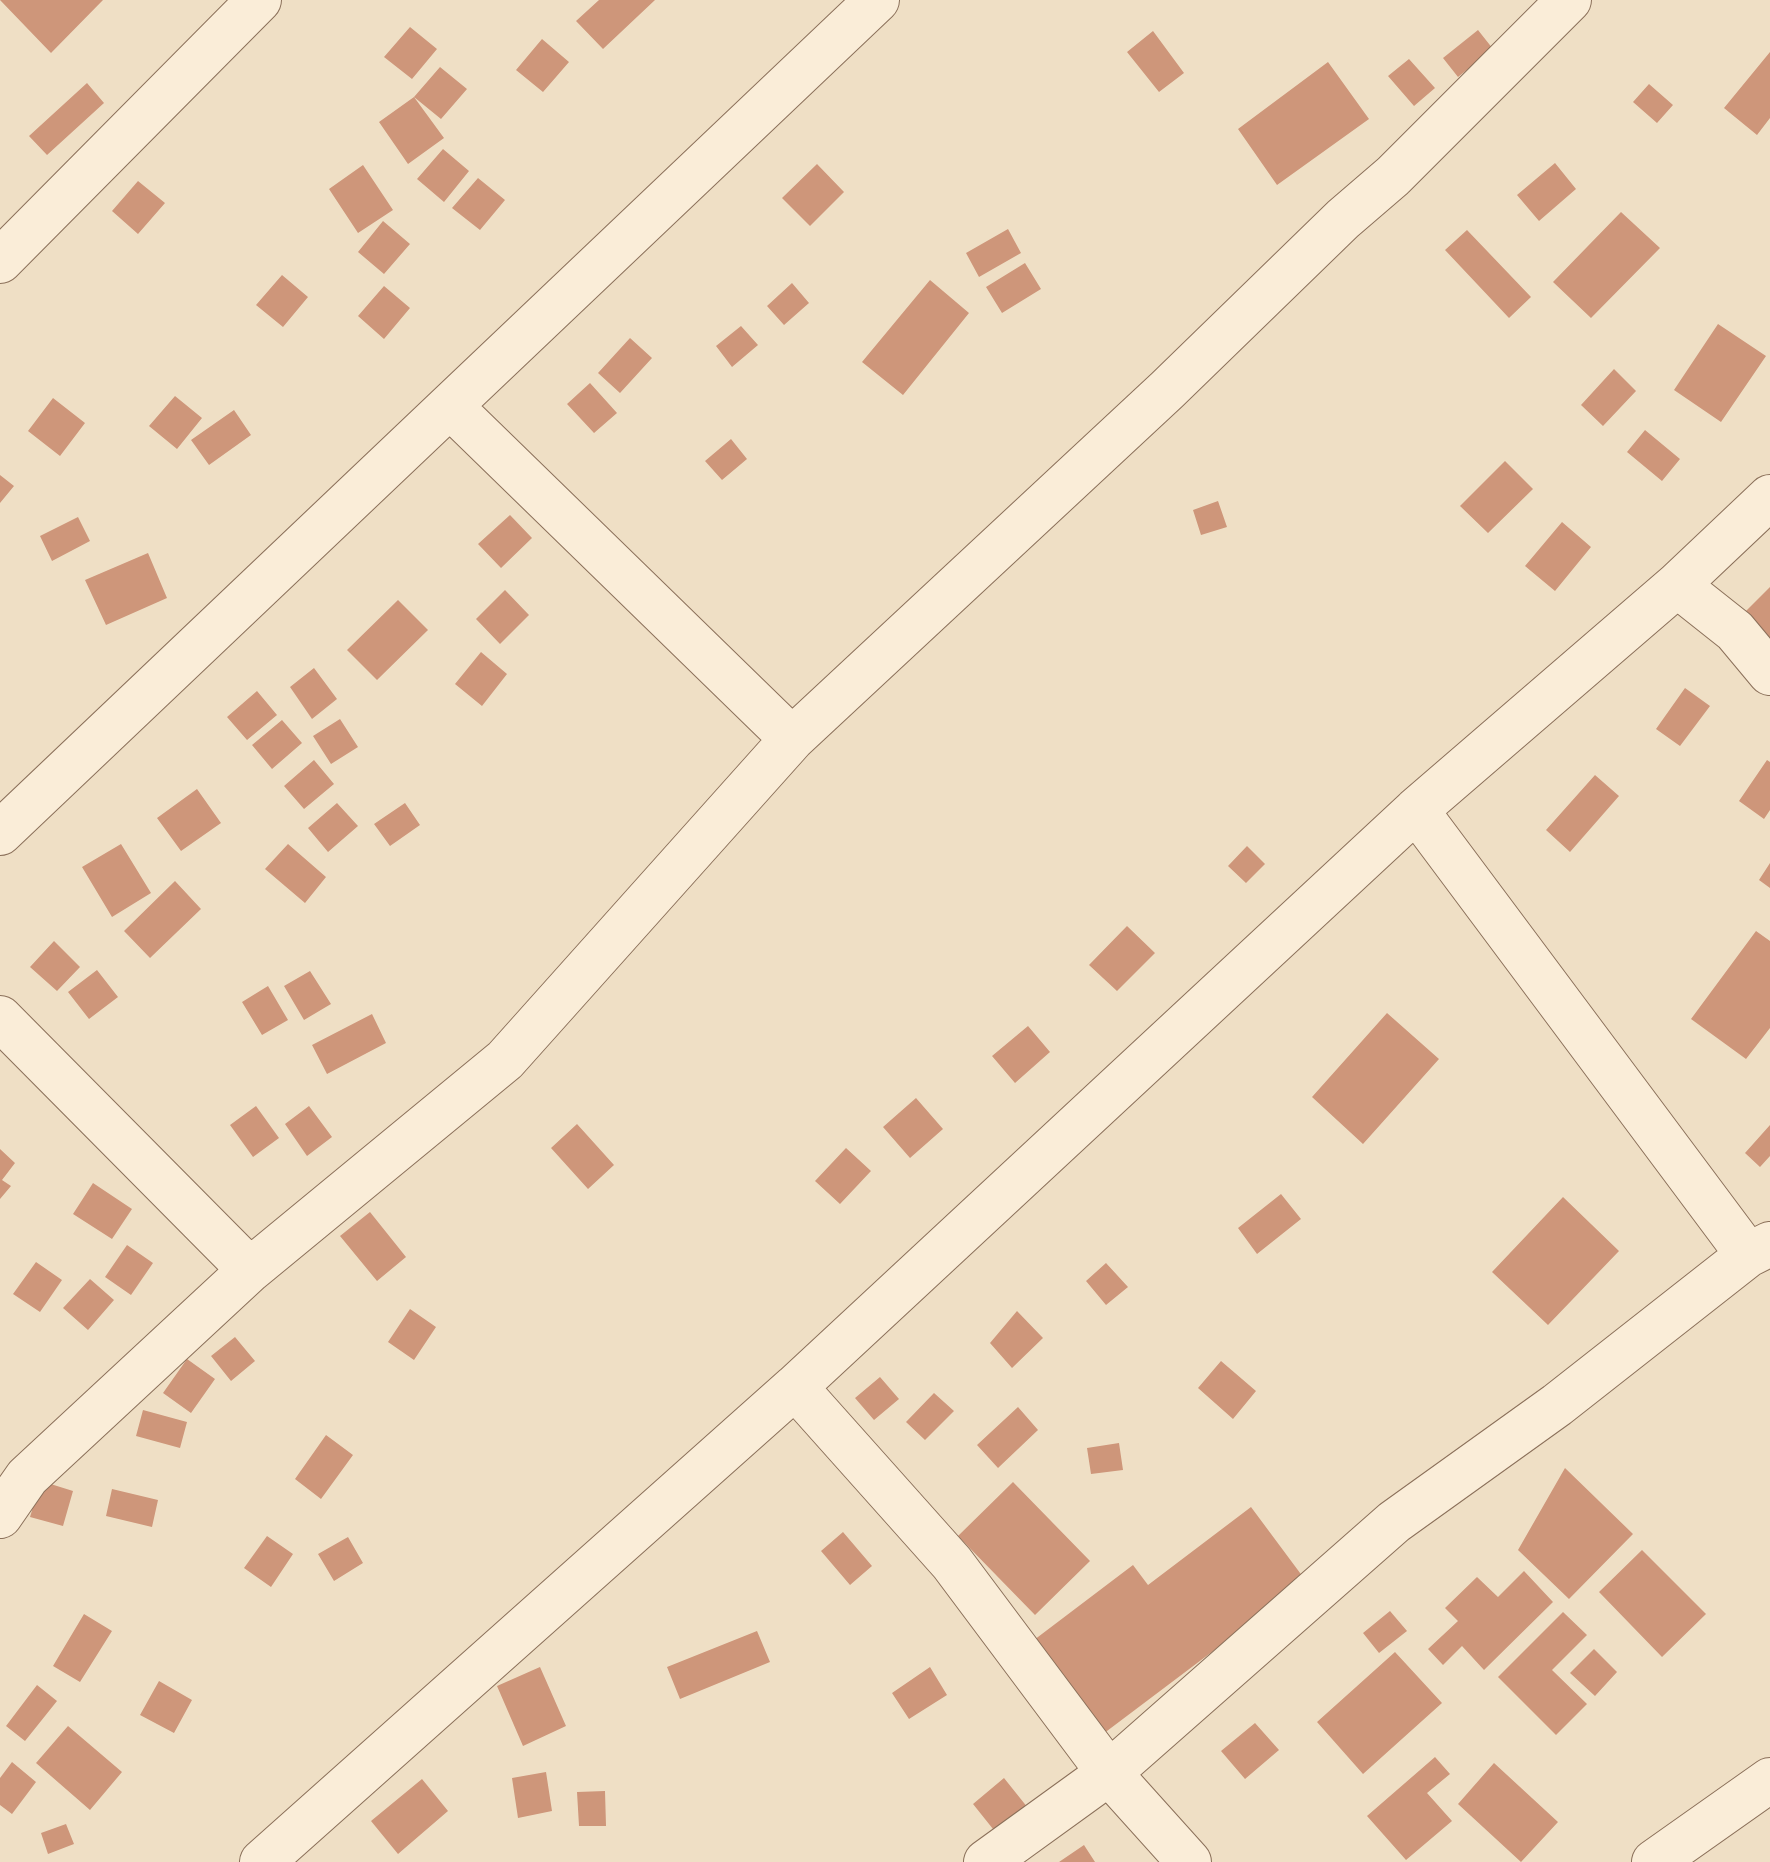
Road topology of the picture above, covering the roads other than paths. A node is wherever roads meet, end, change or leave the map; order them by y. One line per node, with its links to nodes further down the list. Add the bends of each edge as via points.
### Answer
1 (259, 0): 4 (street)
2 (877, 0): 5 (street)
3 (1569, 0): 9 (street, via 1393,176)
4 (0, 261)
5 (450, 406): 9 (street); 11 (street)
6 (1770, 497): 7 (street)
7 (1677, 585): 8 (street, via 1735,631); 10 (street)
8 (1770, 673)
9 (792, 739): 14 (street, via 505,1060)
10 (1416, 810): 13 (street); 15 (street)
11 (0, 833)
12 (0, 1018): 14 (street)
13 (1759, 1249): 17 (street, via 1394,1522)
14 (250, 1270): 16 (street, via 27,1477)
15 (795, 1387): 17 (street, via 952,1563); 19 (street)
16 (0, 1516)
17 (1109, 1773): 20 (street); 21 (street)
18 (1770, 1780): 22 (street)
19 (262, 1862)
20 (986, 1862)
21 (1189, 1862)
22 (1654, 1862)

